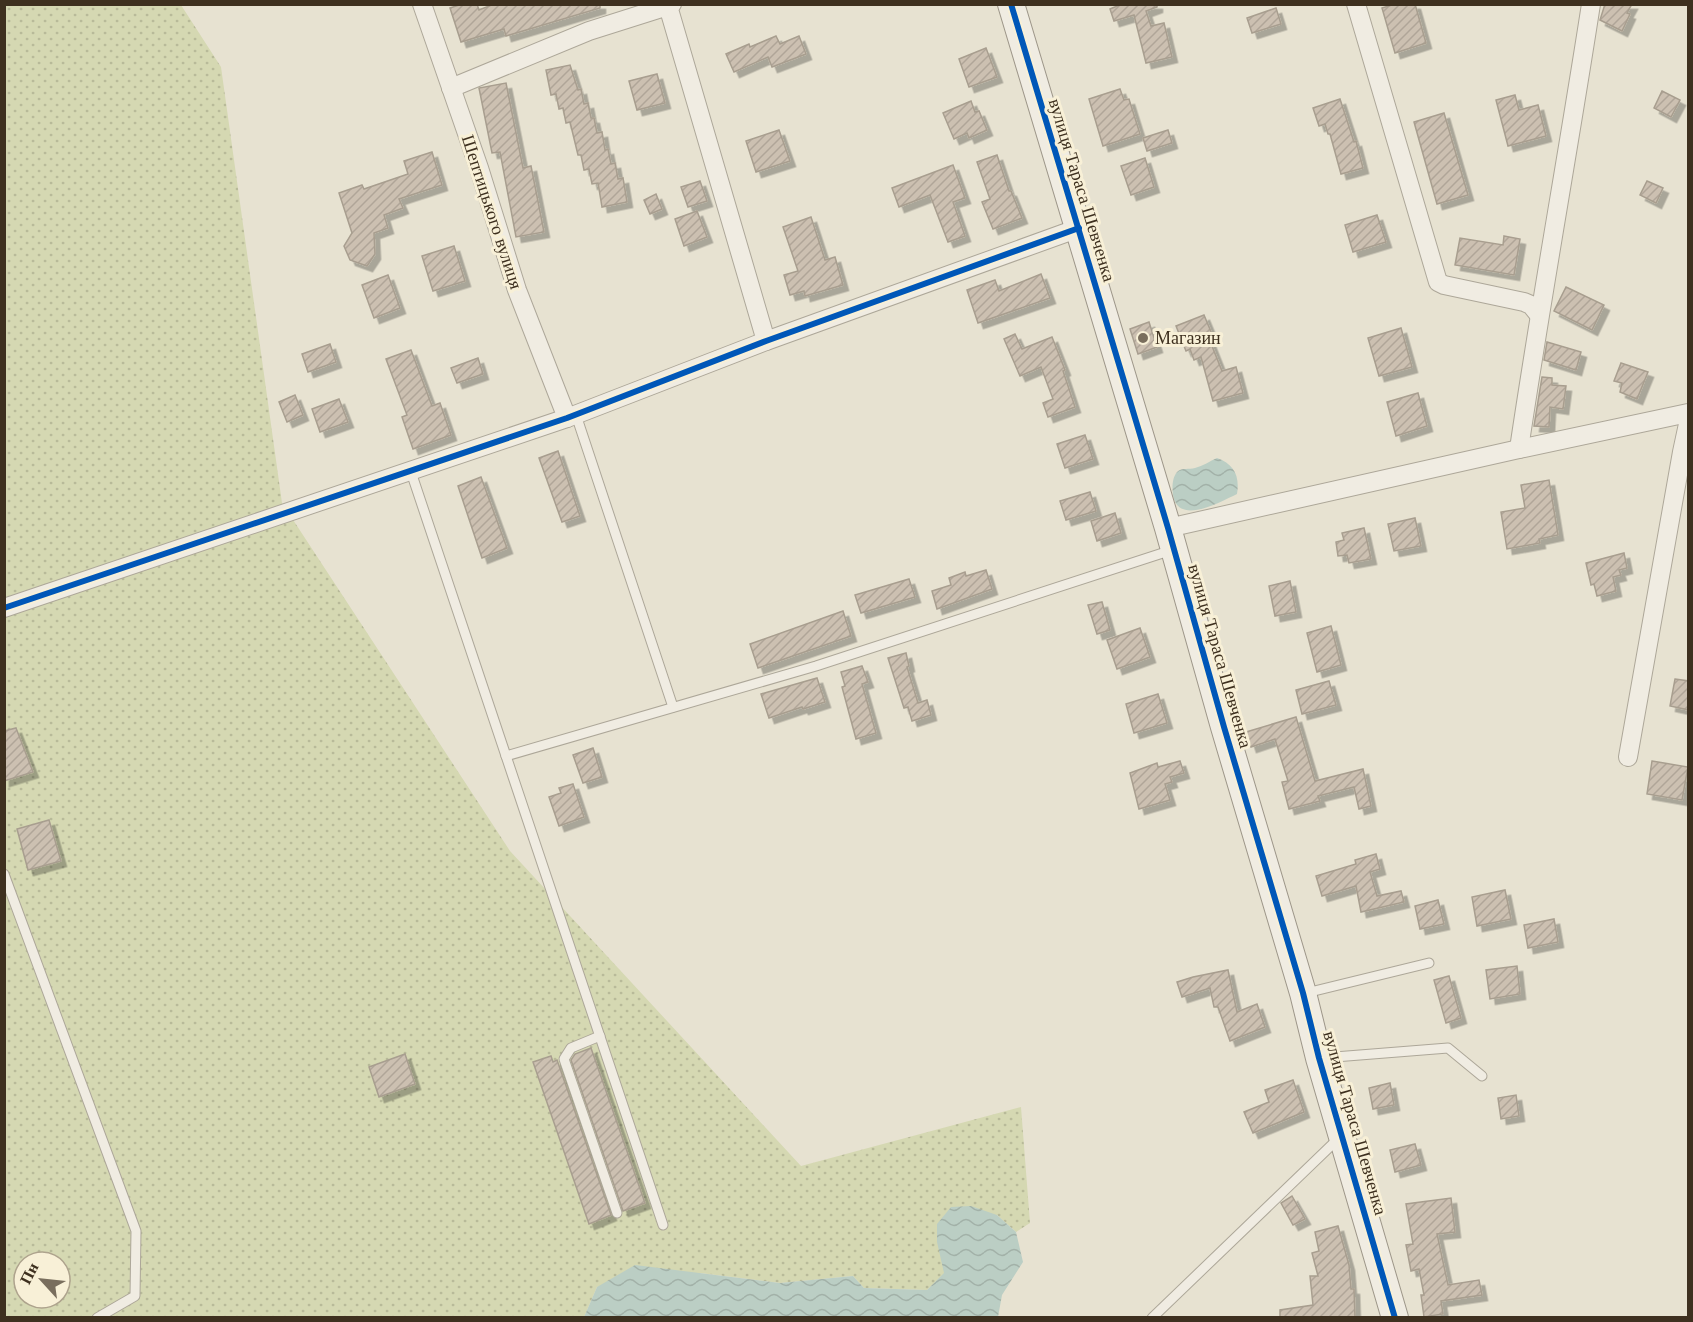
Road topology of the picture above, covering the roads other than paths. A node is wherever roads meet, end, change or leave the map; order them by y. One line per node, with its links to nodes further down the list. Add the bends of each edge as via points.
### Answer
1 (422, 4): 6 (street, Шептицького вулиця)
2 (1011, 4): 7 (street, вулиця Тараса Шевченка)
3 (1356, 4): 8 (street, via 1438,282 1524,302)
4 (1591, 4): 8 (street)
5 (670, 5): 6 (street, via 589,31); 9 (street)
6 (451, 88): 11 (street, Шептицького вулиця, via 517,290)
7 (1079, 228): 9 (street); 15 (street, вулиця Тараса Шевченка)
8 (1539, 315): 13 (street)
9 (766, 341): 11 (street)
10 (1689, 413): 13 (street)
11 (572, 417): 14 (street); 17 (lane)
12 (1689, 424): 19 (street)
13 (1520, 449): 15 (street)
14 (411, 472): 16 (street); 18 (lane)
15 (1171, 539): 17 (lane, via 816,666); 22 (street, вулиця Тараса Шевченка)
16 (4, 608)
17 (673, 707): 18 (lane)
18 (506, 756): 23 (lane)
19 (1628, 757)
20 (4, 874): 29 (lane, via 136,1231 135,1296)
21 (1429, 963): 22 (lane)
22 (1303, 993): 24 (street, вулиця Тараса Шевченка)
23 (600, 1036): 27 (lane, via 571,1048 564,1059); 28 (lane)
24 (1319, 1058): 25 (lane, via 1448,1048); 26 (street, вулиця Тараса Шевченка)
25 (1482, 1076)
26 (1343, 1134): 30 (lane); 31 (street, вулиця Тараса Шевченка)
27 (617, 1213)
28 (663, 1225)
29 (97, 1317)
30 (1152, 1317)
31 (1395, 1317)

